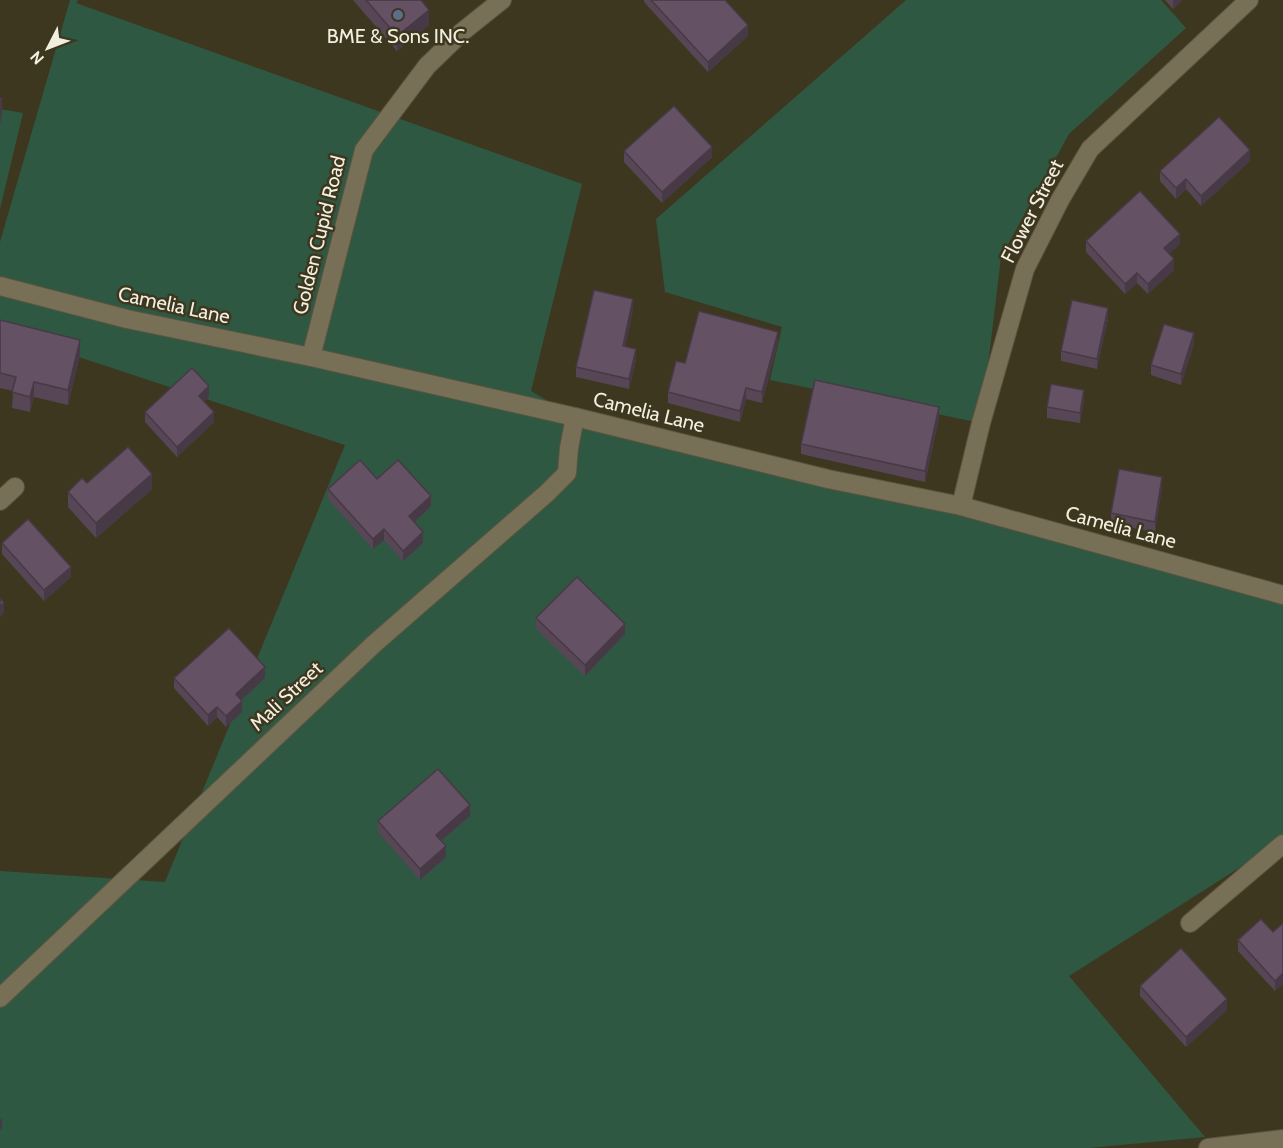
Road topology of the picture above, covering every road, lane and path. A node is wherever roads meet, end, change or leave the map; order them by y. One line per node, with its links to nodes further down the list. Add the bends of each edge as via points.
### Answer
1 (502, 0): 4 (street, Golden Cupid Road, via 427,66 364,150)
2 (1250, 0): 8 (street, Flower Street, via 1090,149 1060,200 1025,269)
3 (0, 286): 4 (street, Camelia Lane, via 127,319)
4 (311, 357): 5 (street, Camelia Lane)
5 (575, 417): 8 (street, Camelia Lane); 12 (street, Mali Street, via 567,473 374,644)
6 (15, 487): 7 (street)
7 (0, 501)
8 (961, 506): 9 (street, Camelia Lane)
9 (1283, 595)
10 (1283, 844): 11 (street)
11 (1190, 923)
12 (0, 998)
13 (1283, 1139): 14 (street)
14 (1208, 1148)

